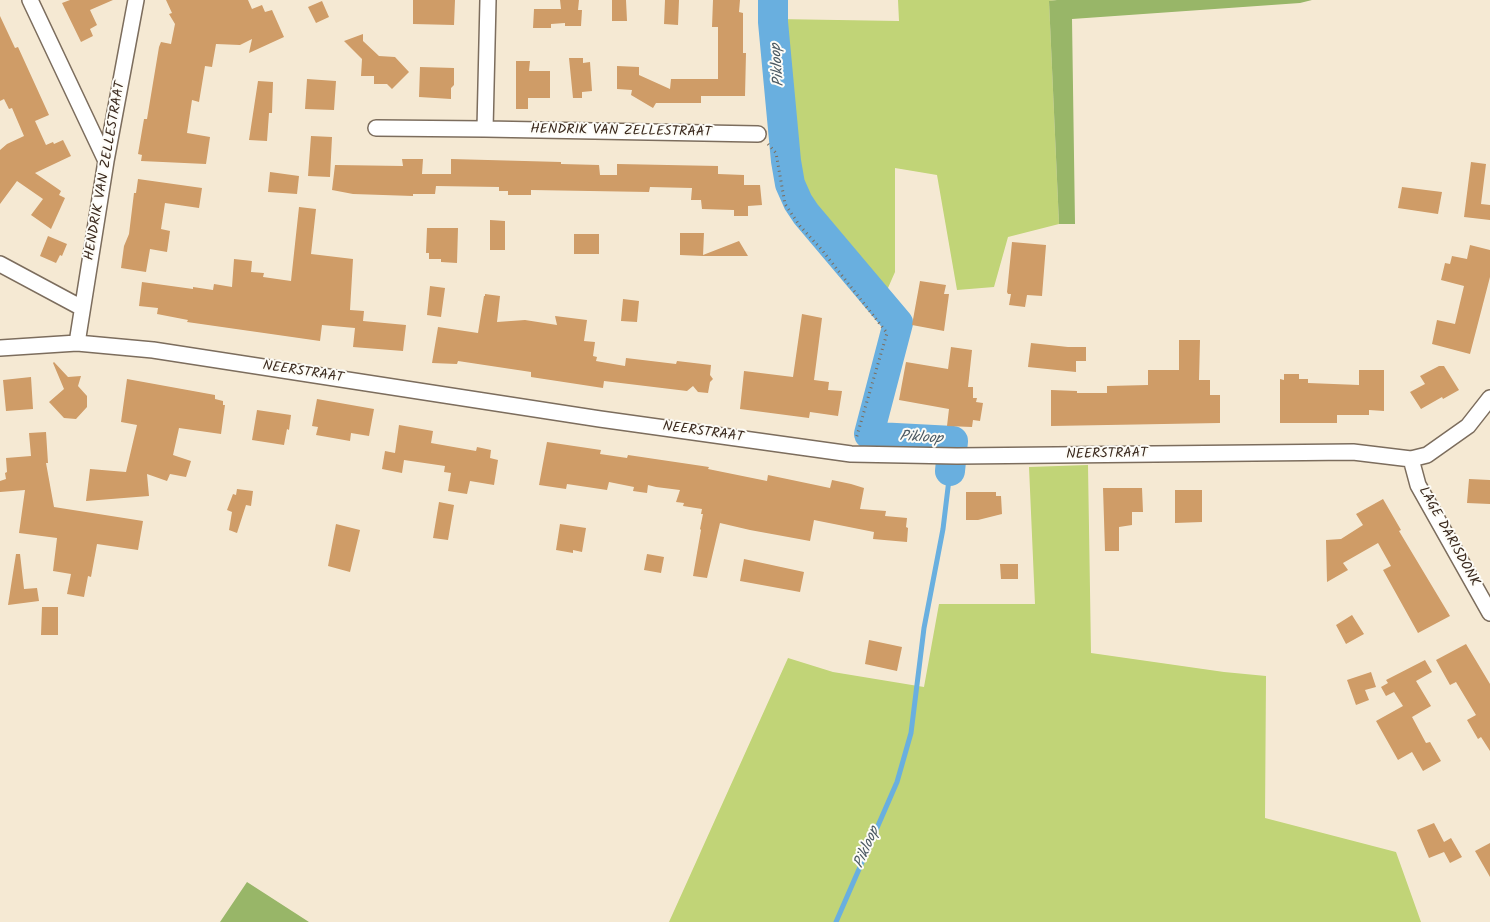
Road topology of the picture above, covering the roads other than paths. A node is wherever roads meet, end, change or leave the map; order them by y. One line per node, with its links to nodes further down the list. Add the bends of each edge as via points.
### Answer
1 (30, 0): 7 (street)
2 (136, 0): 7 (street, HENDRIK VAN ZELLESTRAAT)
3 (488, 0): 5 (street)
4 (376, 128): 5 (street, HENDRIK VAN ZELLESTRAAT)
5 (484, 130): 6 (street, HENDRIK VAN ZELLESTRAAT)
6 (758, 134)
7 (106, 161): 9 (street, HENDRIK VAN ZELLESTRAAT)
8 (0, 264): 9 (street)
9 (82, 308): 10 (street, HENDRIK VAN ZELLESTRAAT)
10 (77, 343): 11 (street, NEERSTRAAT); 13 (street, NEERSTRAAT, via 153,350 851,454 1353,452)
11 (0, 348)
12 (1490, 398): 13 (street, via 1468,426 1449,441 1427,455)
13 (1411, 459): 14 (street, LAGE DARISDONK, via 1418,485)
14 (1490, 613)

